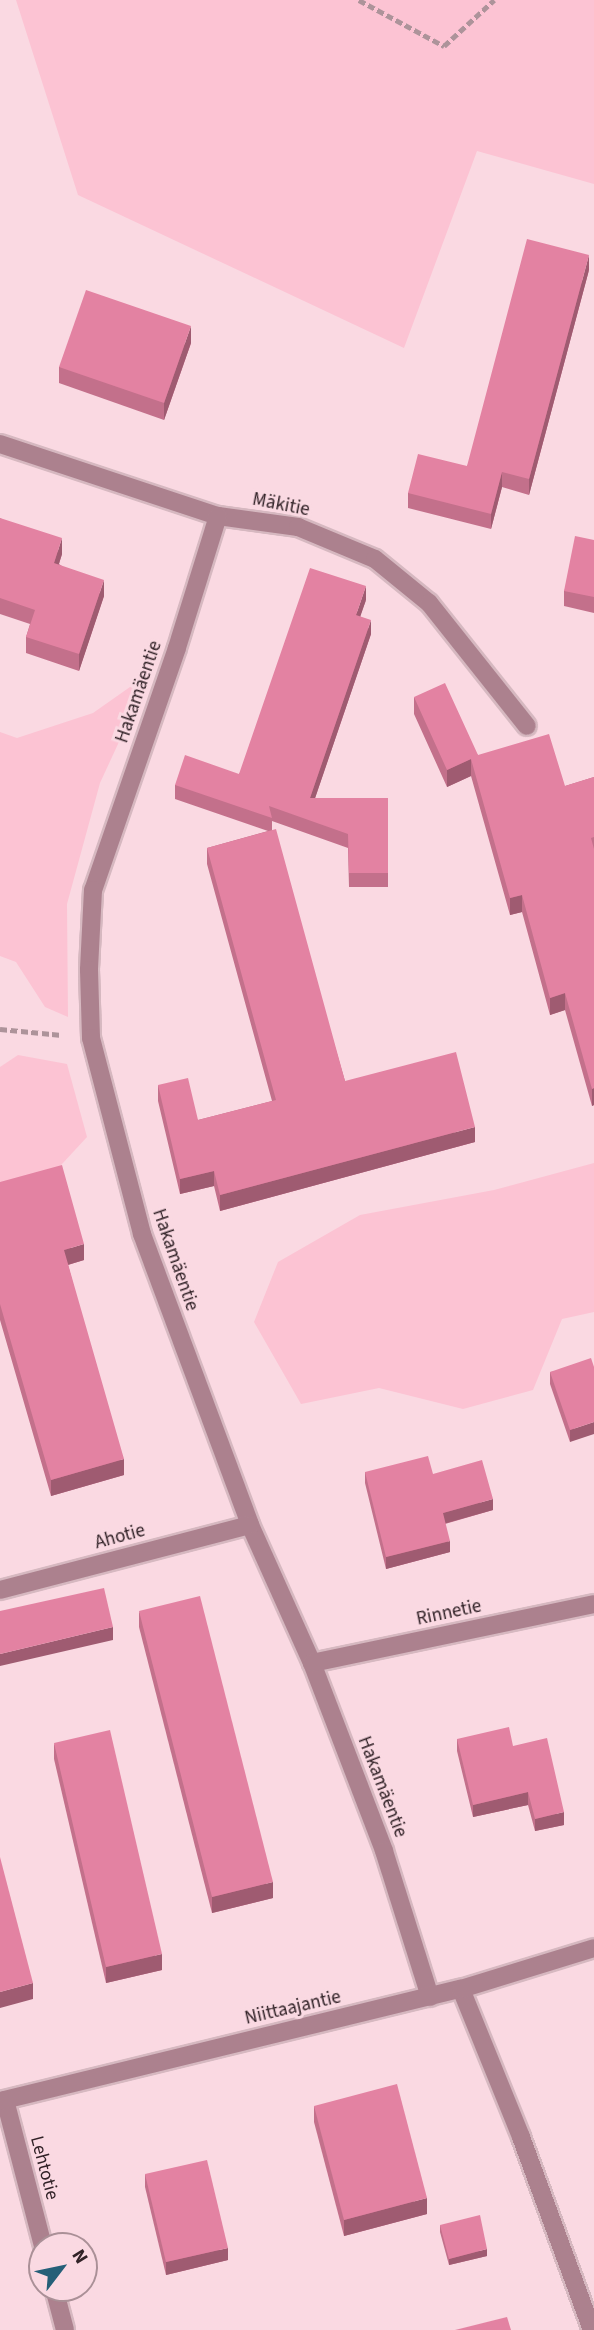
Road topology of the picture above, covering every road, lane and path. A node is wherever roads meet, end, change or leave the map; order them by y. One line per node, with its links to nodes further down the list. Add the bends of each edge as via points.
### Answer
1 (359, 0): 2 (path, via 444,46)
2 (494, 0)
3 (0, 444): 4 (street, Mäkitie)
4 (218, 516): 5 (street, Mäkitie, via 298,527 376,559 429,603); 7 (street, Hakamäentie, via 93,890)
5 (527, 726)
6 (0, 1029): 7 (path)
7 (91, 1038): 8 (street, Hakamäentie, via 142,1234)
8 (250, 1525): 9 (street, Ahotie); 11 (street, Hakamäentie)
9 (0, 1590)
10 (594, 1604): 11 (street, Rinnetie)
11 (312, 1663): 14 (street, Hakamäentie, via 384,1851)
12 (594, 1948): 13 (street, Niittaajantie)
13 (461, 1989): 14 (street, Niittaajantie); 19 (street)
14 (430, 1997): 15 (street, Niittaajantie)
15 (3, 2101): 16 (street, Lehtotie)
16 (39, 2232)
17 (58, 2302): 18 (street)
18 (65, 2330)
19 (592, 2330)

